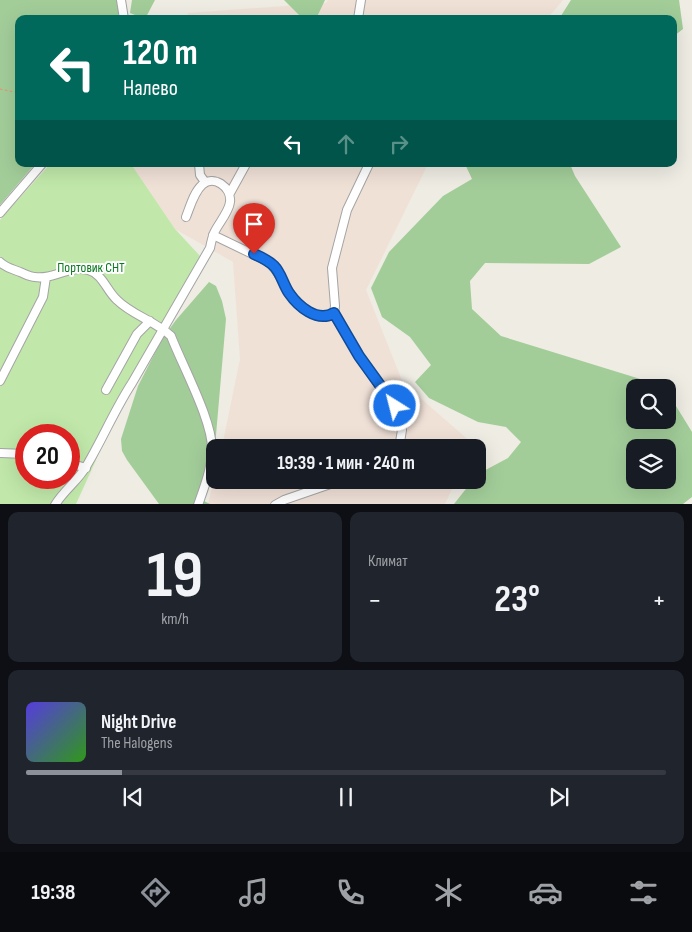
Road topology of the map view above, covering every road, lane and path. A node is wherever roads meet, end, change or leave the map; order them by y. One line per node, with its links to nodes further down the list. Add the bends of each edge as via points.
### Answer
1 (121, 0): 3 (street)
2 (361, 0): 4 (street)
3 (123, 15)
4 (359, 15)
5 (0, 89): 6 (path)
6 (15, 92)
7 (39, 167): 13 (street)
8 (199, 167): 11 (street)
9 (244, 167): 12 (street)
10 (368, 167): 18 (street, via 347,210 332,268)
11 (205, 182): 12 (street, via 224,185); 14 (street, via 199,187)
12 (230, 193): 15 (street, via 230,203)
13 (0, 213)
14 (186, 217)
15 (213, 235): 18 (street, via 267,260 289,293 308,312 320,316); 20 (street, via 210,248)
16 (1, 265): 17 (street, via 35,277)
17 (46, 277): 19 (street, via 76,269 97,274 119,302); 21 (street, via 44,297)
18 (334, 313): 23 (street, via 359,356 395,406 402,430)
19 (150, 321): 20 (street); 22 (street, via 137,334)
20 (163, 329): 27 (street, via 119,403); 30 (street, via 171,336 212,441 210,467)
21 (0, 381)
22 (106, 390)
23 (400, 439)
24 (0, 453): 25 (street)
25 (15, 454)
26 (80, 466): 27 (street)
27 (86, 468): 29 (street)
28 (316, 489): 31 (street)
29 (55, 504)
30 (198, 504)
31 (275, 504)

